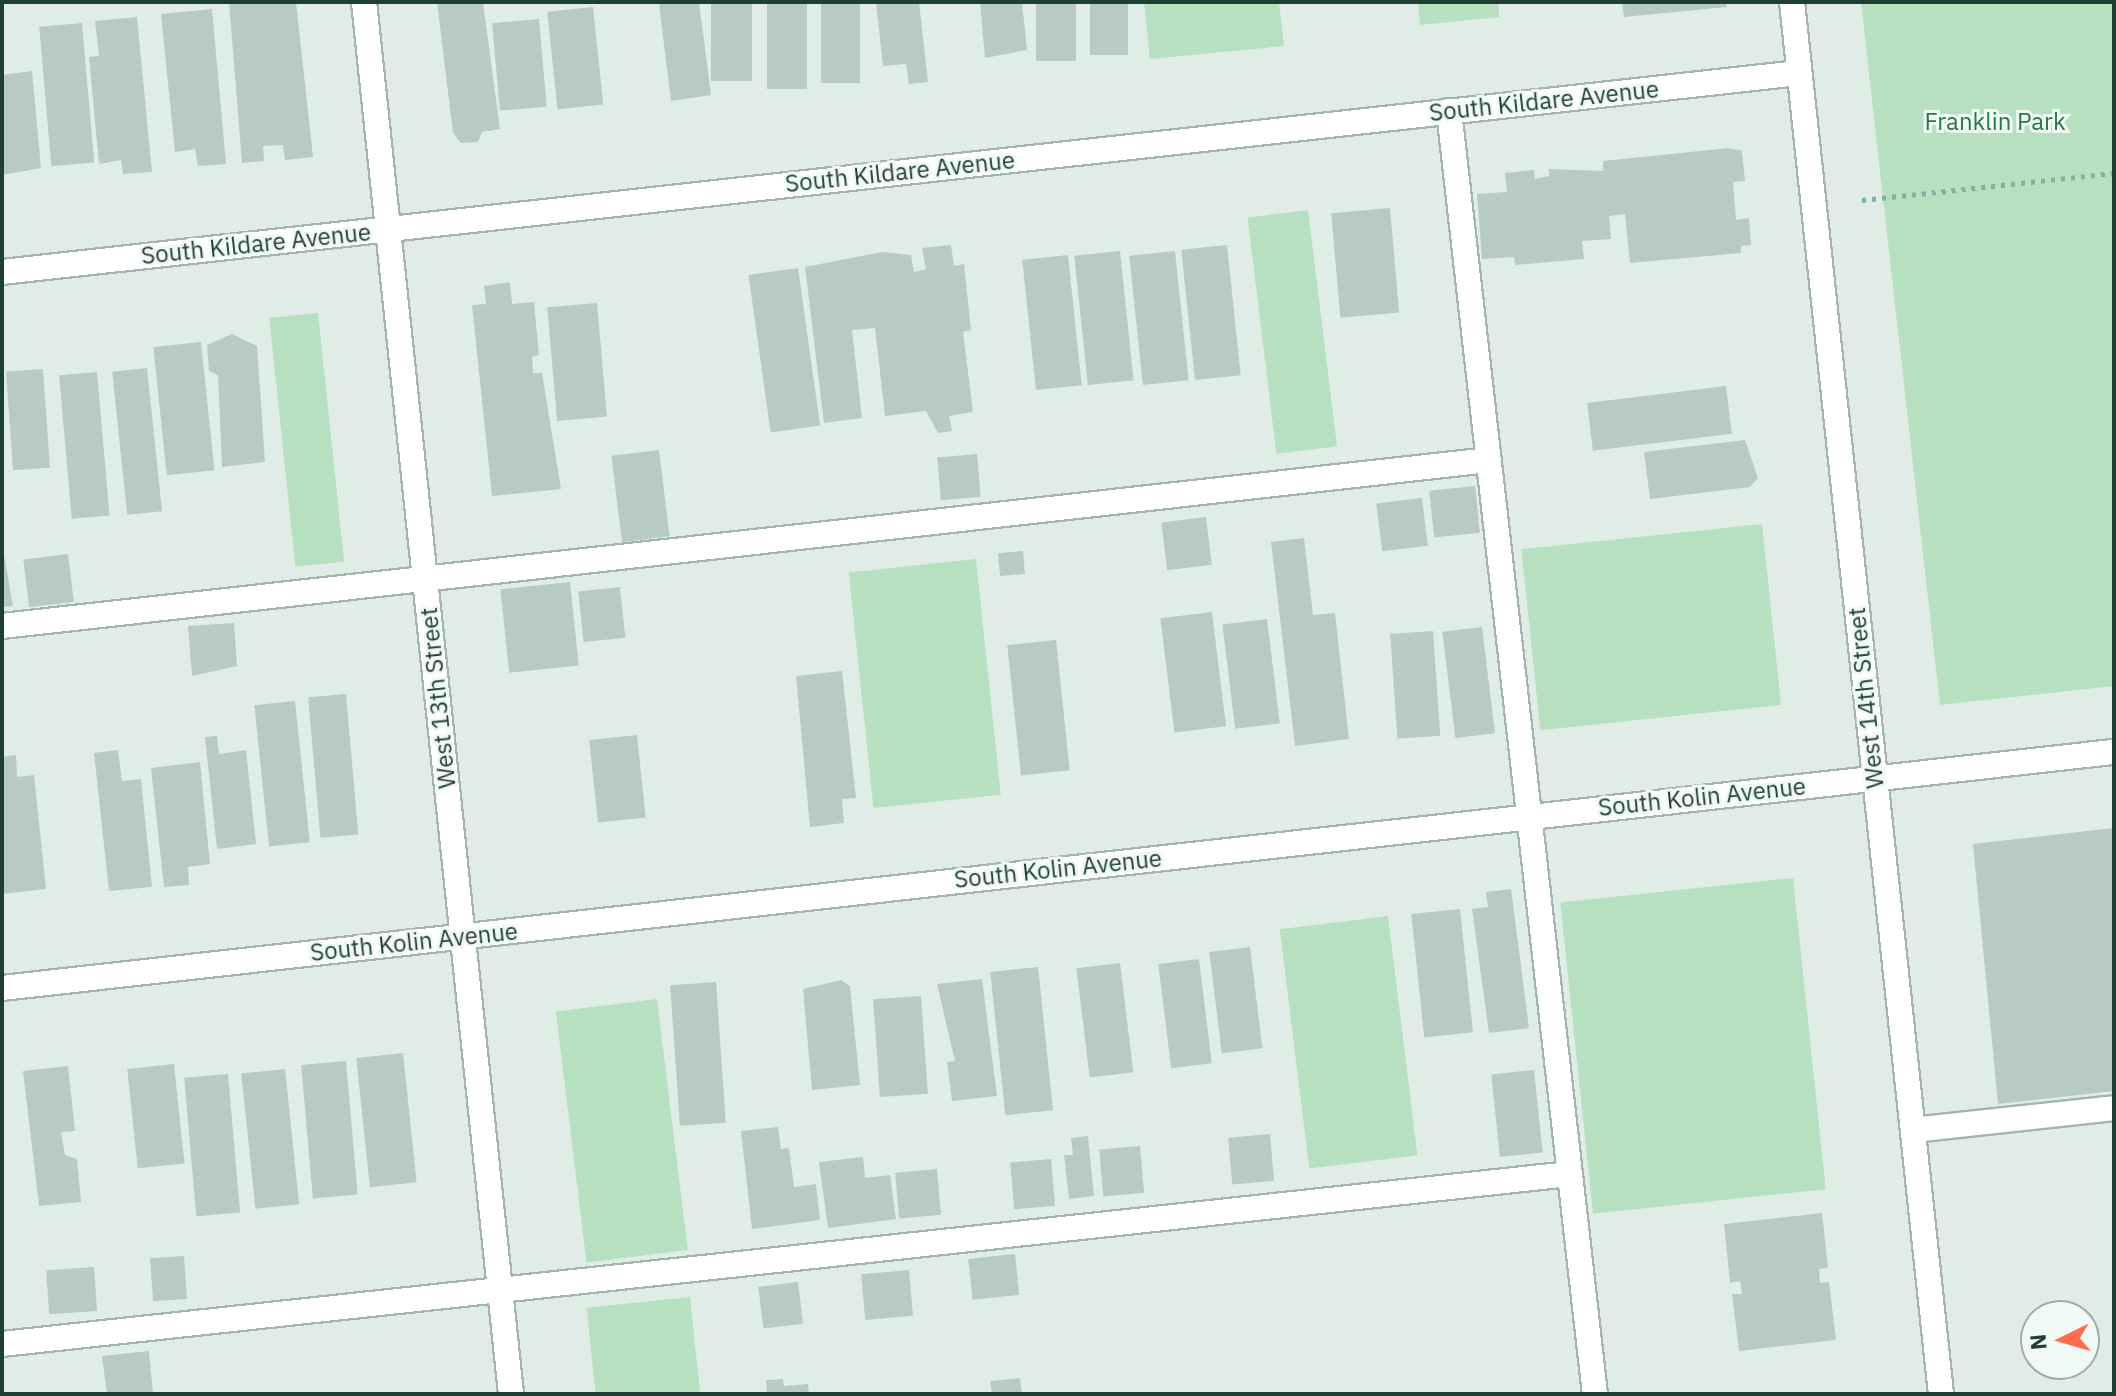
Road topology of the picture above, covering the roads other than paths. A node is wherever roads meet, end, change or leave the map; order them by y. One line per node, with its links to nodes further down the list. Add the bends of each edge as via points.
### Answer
1 (364, 2): 5 (street, West 13th Street)
2 (1792, 2): 3 (street, West 14th Street)
3 (1799, 73): 4 (street, South Kildare Avenue); 11 (street, West 14th Street)
4 (1449, 111): 5 (street, South Kildare Avenue); 7 (street)
5 (388, 229): 6 (street, South Kildare Avenue); 8 (street, West 13th Street)
6 (2, 272)
7 (1489, 460): 8 (street); 12 (street)
8 (425, 579): 9 (street); 13 (street, West 13th Street)
9 (2, 626)
10 (2114, 752): 11 (street, South Kolin Avenue)
11 (1875, 778): 12 (street, South Kolin Avenue); 16 (street, West 14th Street)
12 (1529, 817): 13 (street, South Kolin Avenue); 17 (street)
13 (463, 936): 14 (street, South Kolin Avenue); 18 (street, West 13th Street)
14 (2, 988)
15 (2114, 1108): 16 (street)
16 (1913, 1130): 22 (street, West 14th Street)
17 (1570, 1174): 18 (street); 21 (street)
18 (500, 1290): 19 (street); 20 (street, West 13th Street)
19 (2, 1344)
20 (511, 1394)
21 (1595, 1394)
22 (1941, 1394)

